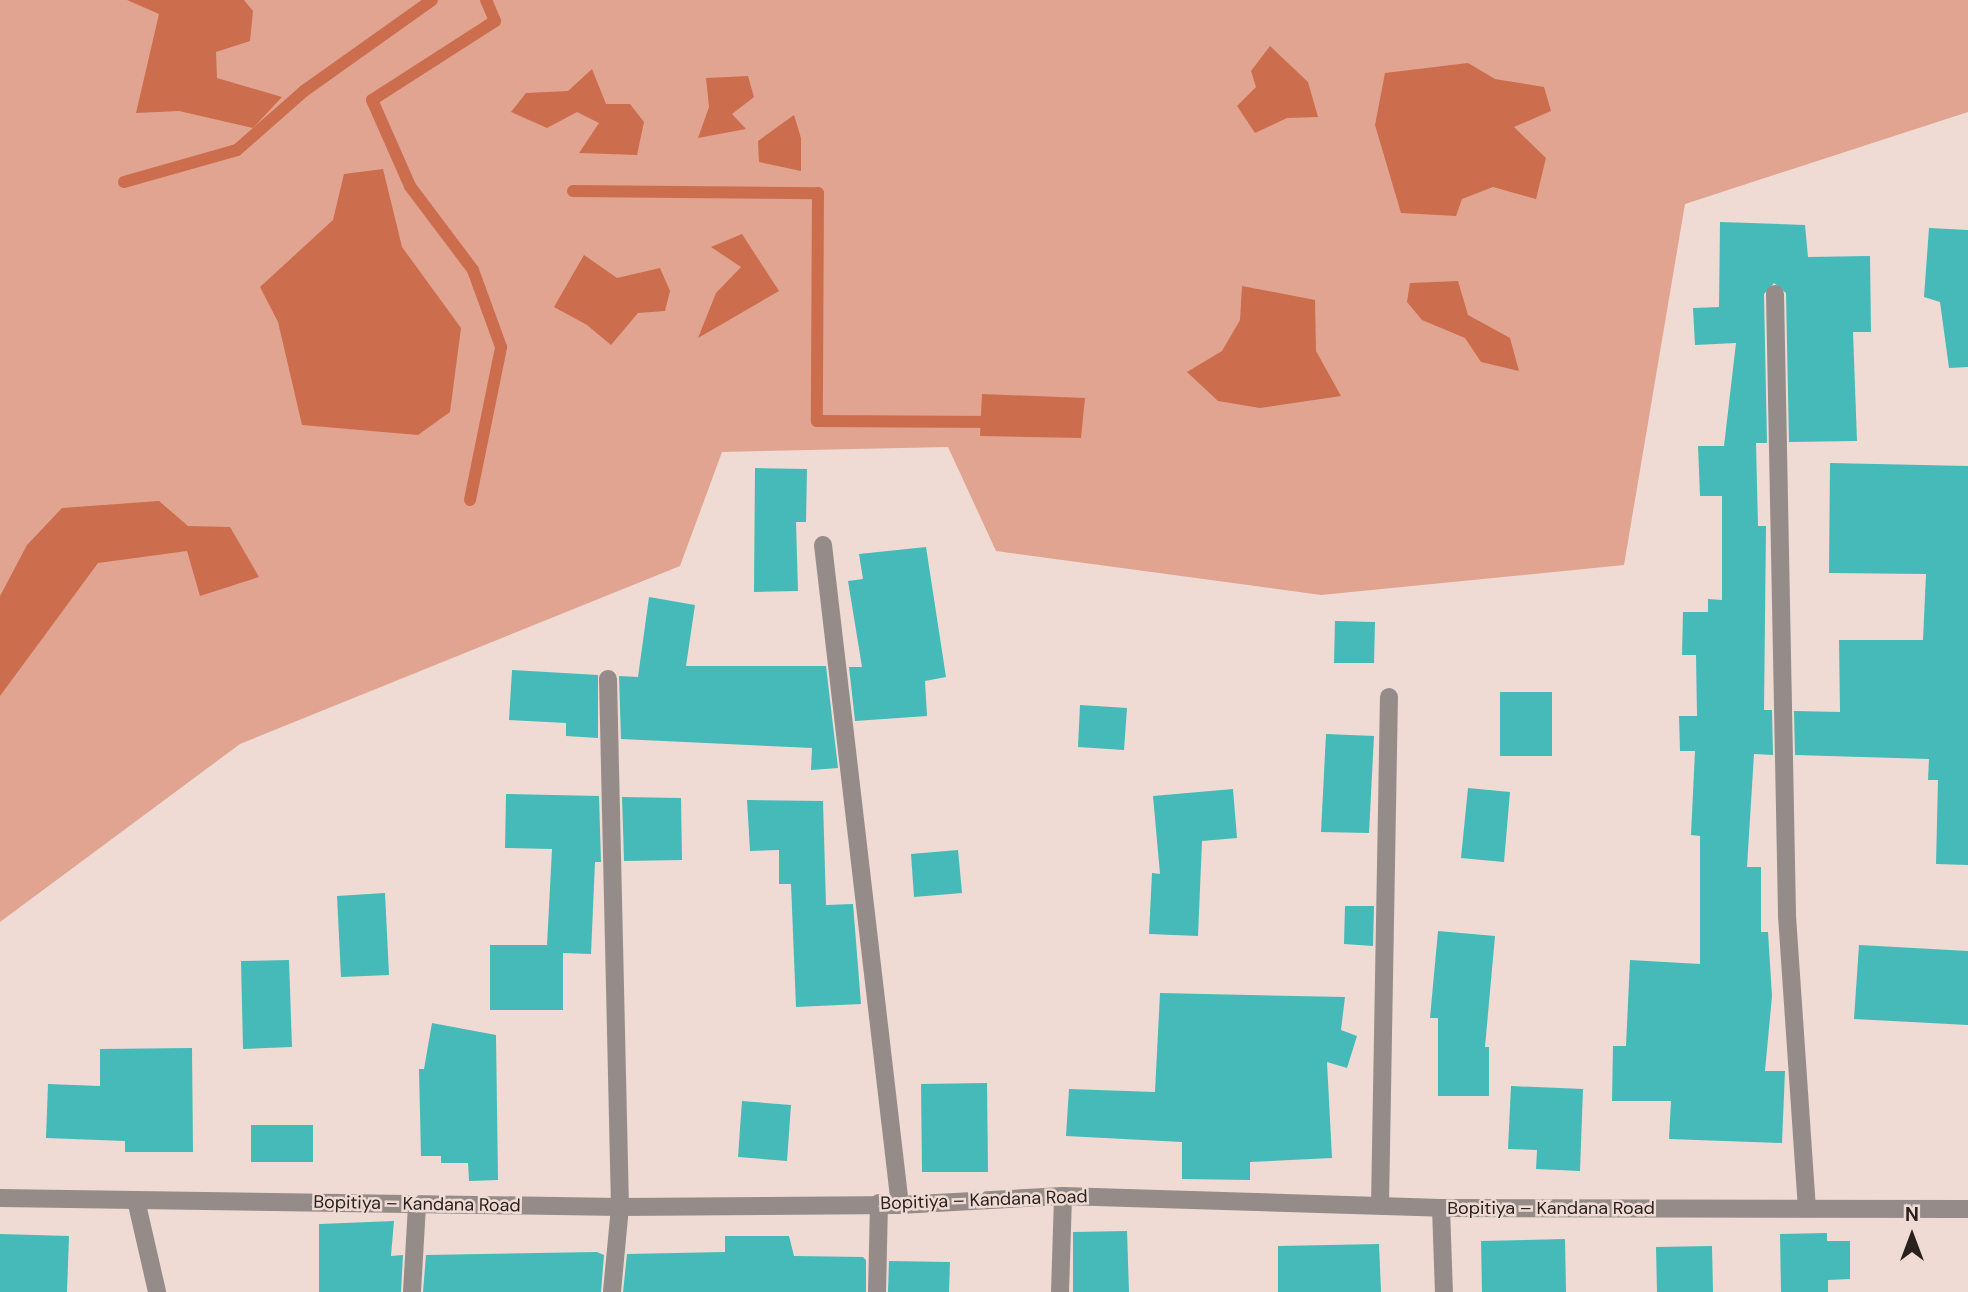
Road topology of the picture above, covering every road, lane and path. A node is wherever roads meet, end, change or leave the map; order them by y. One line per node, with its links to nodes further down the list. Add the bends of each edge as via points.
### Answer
1 (1775, 294): 14 (street, via 1787,916)
2 (823, 545): 10 (street)
3 (608, 679): 12 (street)
4 (1389, 697): 11 (street)
5 (1063, 1196): 10 (street, Bopitiya – Kandana Road); 11 (street, Bopitiya – Kandana Road); 20 (street)
6 (0, 1198): 7 (street, Bopitiya – Kandana Road)
7 (136, 1200): 9 (street, Bopitiya – Kandana Road); 16 (street)
8 (879, 1203): 10 (street, Bopitiya – Kandana Road); 12 (street, Bopitiya – Kandana Road); 19 (street)
9 (417, 1205): 12 (street, Bopitiya – Kandana Road); 17 (street)
10 (901, 1205)
11 (1380, 1205): 13 (street, Bopitiya – Kandana Road)
12 (620, 1206): 18 (street)
13 (1441, 1208): 14 (street, Bopitiya – Kandana Road); 21 (street)
14 (1807, 1208): 15 (street, Bopitiya – Kandana Road)
15 (1968, 1209)
16 (157, 1292)
17 (412, 1292)
18 (612, 1292)
19 (877, 1292)
20 (1060, 1292)
21 (1444, 1292)

